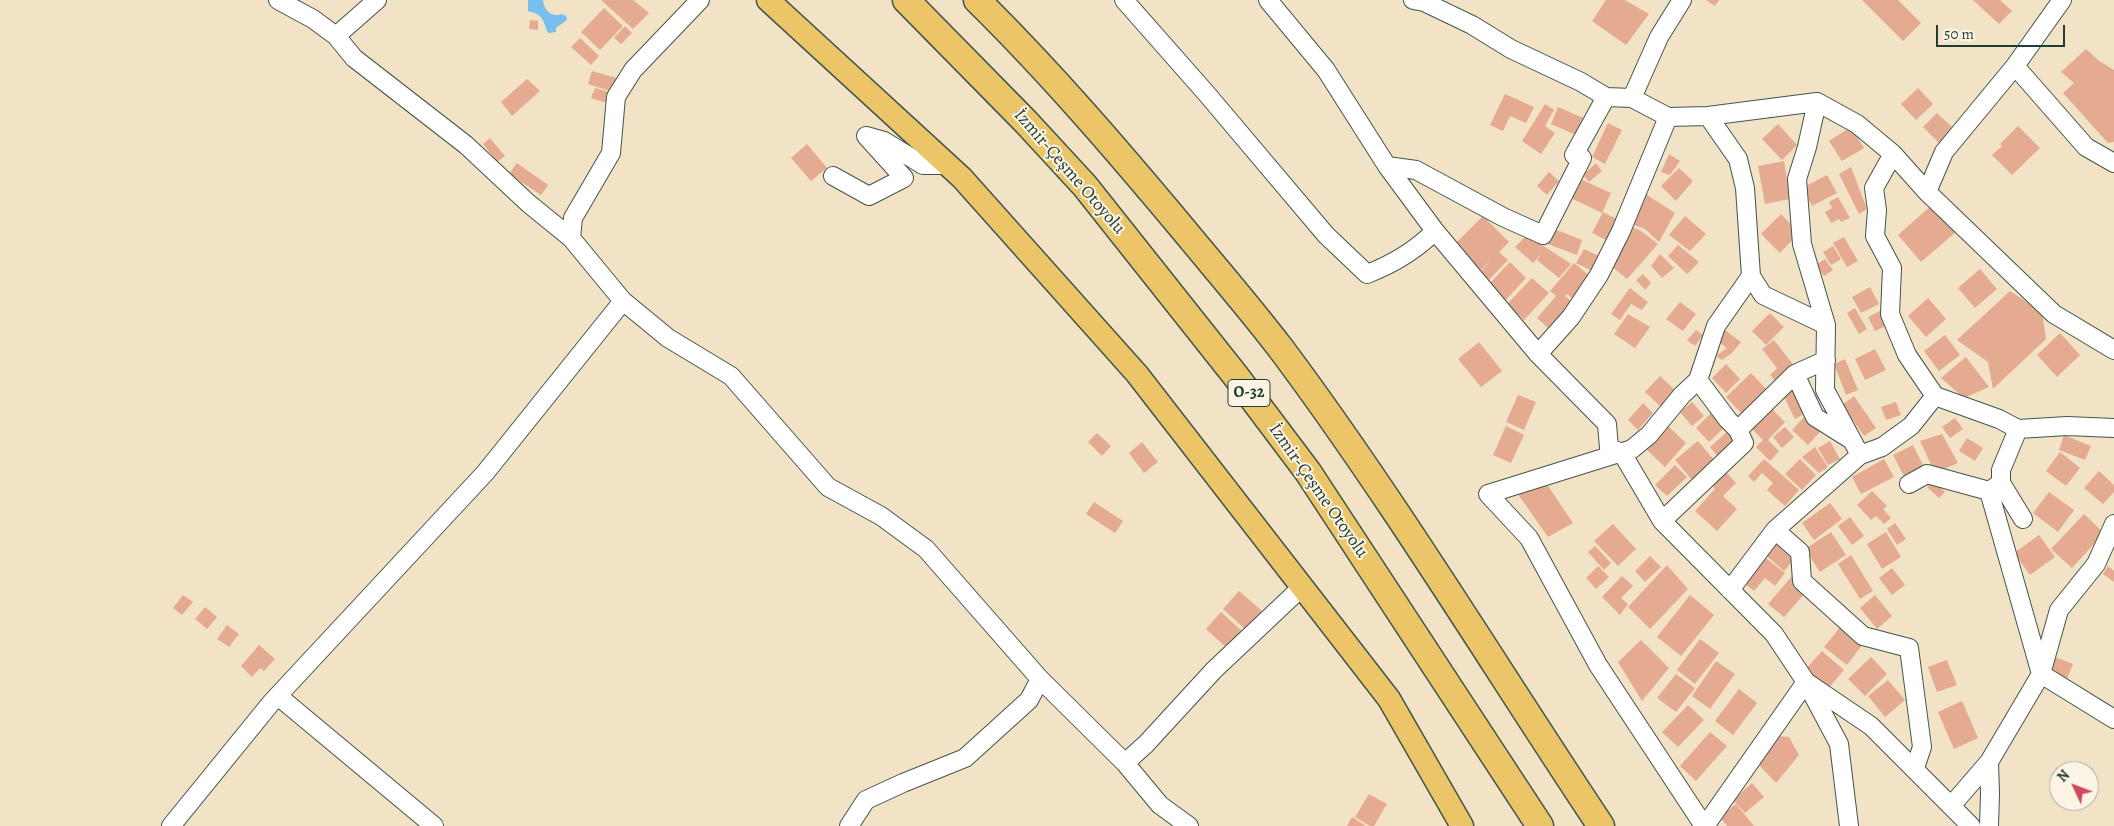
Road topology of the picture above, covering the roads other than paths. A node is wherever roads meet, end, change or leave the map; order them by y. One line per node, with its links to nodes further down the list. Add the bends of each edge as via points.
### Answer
1 (278, 0): 12 (street)
2 (377, 0): 12 (street)
3 (700, 0): 26 (street, via 632,70 616,98 611,153 573,218)
4 (768, 0): 21 (main road)
5 (906, 0): 66 (highway, İzmir-Çeşme Otoyolu / O-32, via 1085,186 1223,359 1308,472)
6 (977, 0): 67 (highway, via 1127,161 1276,342 1416,544)
7 (1124, 0): 25 (street, via 1326,235 1367,274 1412,252)
8 (1268, 0): 22 (street, via 1326,70)
9 (1413, 0): 14 (street, via 1424,2 1472,26)
10 (1682, 0): 15 (street, via 1659,37)
11 (2062, 0): 13 (street)
12 (336, 36): 26 (street, via 354,58 466,145)
13 (2015, 66): 20 (street, via 2086,147); 24 (street, via 1944,152)
14 (1606, 97): 15 (street); 22 (street, via 1574,155 1582,158 1543,235 1416,170)
15 (1632, 98): 18 (street)
16 (1816, 102): 17 (street); 19 (street, via 1857,124); 29 (street, via 1797,179 1802,244)
17 (1708, 116): 18 (street); 27 (street, via 1738,159 1745,188)
18 (1668, 117): 31 (street, via 1621,231 1599,275 1571,316)
19 (1893, 154): 24 (street); 35 (street, via 1874,188 1876,236 1892,268 1890,314 1907,355)
20 (2114, 163)
21 (949, 166): 23 (street, via 923,165 884,141 866,136 904,178 869,196); 48 (main road, via 1137,374)
22 (1387, 166): 25 (street)
23 (833, 176)
24 (1927, 192): 30 (street, via 2054,314)
25 (1435, 231): 31 (street)
26 (571, 238): 28 (street)
27 (1751, 276): 29 (street, via 1763,294); 34 (street, via 1716,326)
28 (623, 301): 51 (street, via 668,338 731,376 828,487 881,516 926,549); 53 (street, via 485,473)
29 (1826, 325): 32 (street)
30 (2114, 350)
31 (1538, 354): 40 (street, via 1607,424 1609,448)
32 (1826, 360): 33 (street); 39 (street, via 1825,390)
33 (1796, 374): 38 (street); 39 (street, via 1815,417)
34 (1698, 380): 38 (street); 40 (street, via 1649,435)
35 (1935, 396): 37 (street); 41 (street, via 1911,426 1882,447)
36 (2114, 428): 37 (street)
37 (2018, 429): 43 (street)
38 (1738, 430): 45 (street, via 1744,443)
39 (1851, 439): 41 (street)
40 (1622, 453): 45 (street); 68 (street, via 1488,494 1529,538 1598,665)
41 (1860, 455): 47 (street)
42 (1909, 484): 43 (street, via 1927,474)
43 (1995, 487): 44 (street); 50 (street)
44 (2023, 520)
45 (1662, 521): 49 (street)
46 (2114, 524): 50 (street, via 2096,564 2060,610)
47 (1775, 530): 49 (street); 59 (street, via 1800,552 1802,581 1863,636 1909,648 1922,747)
48 (1302, 587): 58 (street, via 1214,670); 65 (main road, via 1390,699)
49 (1730, 590): 52 (street, via 1774,634)
50 (2041, 674): 56 (street); 57 (street)
51 (1040, 679): 54 (street); 55 (street)
52 (1806, 682): 59 (street, via 1871,726); 68 (street); 69 (street, via 1839,744)
53 (278, 696): 61 (street); 62 (street)
54 (1029, 700): 55 (street); 63 (street, via 965,758 866,800)
55 (1063, 704): 58 (street)
56 (2114, 719)
57 (1989, 762): 60 (street); 71 (street)
58 (1126, 763): 64 (street, via 1160,805)
59 (1915, 768): 60 (street)
60 (1951, 806): 70 (street)
61 (171, 826)
62 (434, 826)
63 (849, 826)
64 (1190, 826)
65 (1462, 826)
66 (1540, 826)
67 (1601, 826)
68 (1704, 826)
69 (1849, 826)
70 (1971, 826)
71 (1989, 826)

